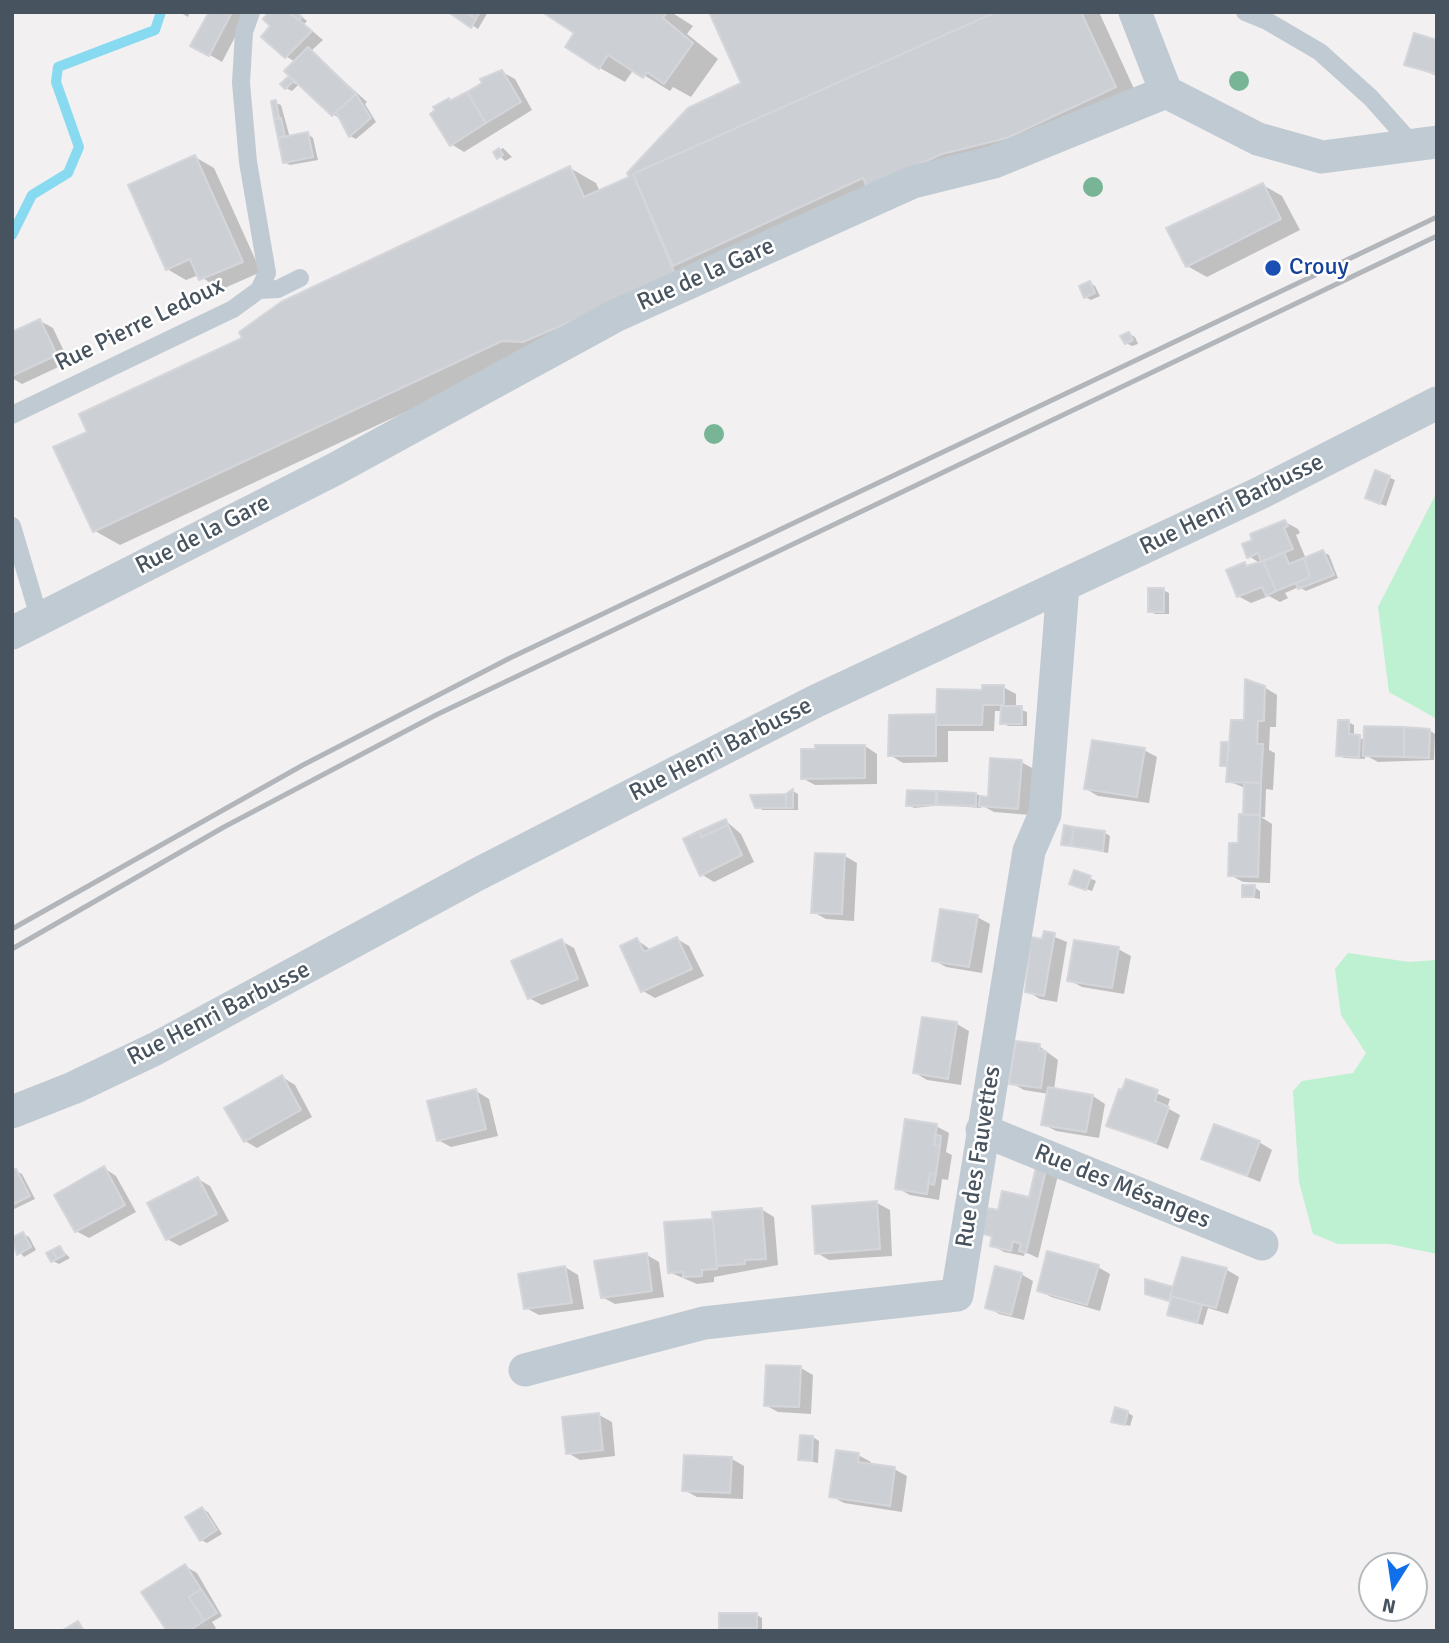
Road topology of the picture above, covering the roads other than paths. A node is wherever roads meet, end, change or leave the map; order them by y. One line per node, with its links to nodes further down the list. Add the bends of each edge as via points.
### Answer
1 (251, 12): 7 (lane, Rue Pierre Ledoux, via 244,32 241,83 248,162 267,272)
2 (1135, 12): 4 (street)
3 (1245, 12): 5 (lane, via 1320,52)
4 (1166, 92): 5 (street, via 1258,139 1322,157); 12 (street, Rue de la Gare, via 994,162 913,182 615,316 335,469)
5 (1425, 144)
6 (300, 278): 7 (lane, via 278,289)
7 (259, 290): 9 (lane, Rue Pierre Ledoux, via 233,309)
8 (1437, 403): 11 (street, Rue Henri Barbusse)
9 (12, 415)
10 (12, 526): 12 (lane)
11 (1063, 586): 13 (street, Rue Henri Barbusse, via 816,701 478,874 155,1049); 14 (street, Rue des Fauvettes, via 1045,814 1029,851)
12 (26, 625)
13 (12, 1112)
14 (982, 1130): 15 (street, Rue des Mésanges); 16 (street, Rue des Fauvettes, via 957,1295 704,1323)
15 (1262, 1244)
16 (525, 1370)

